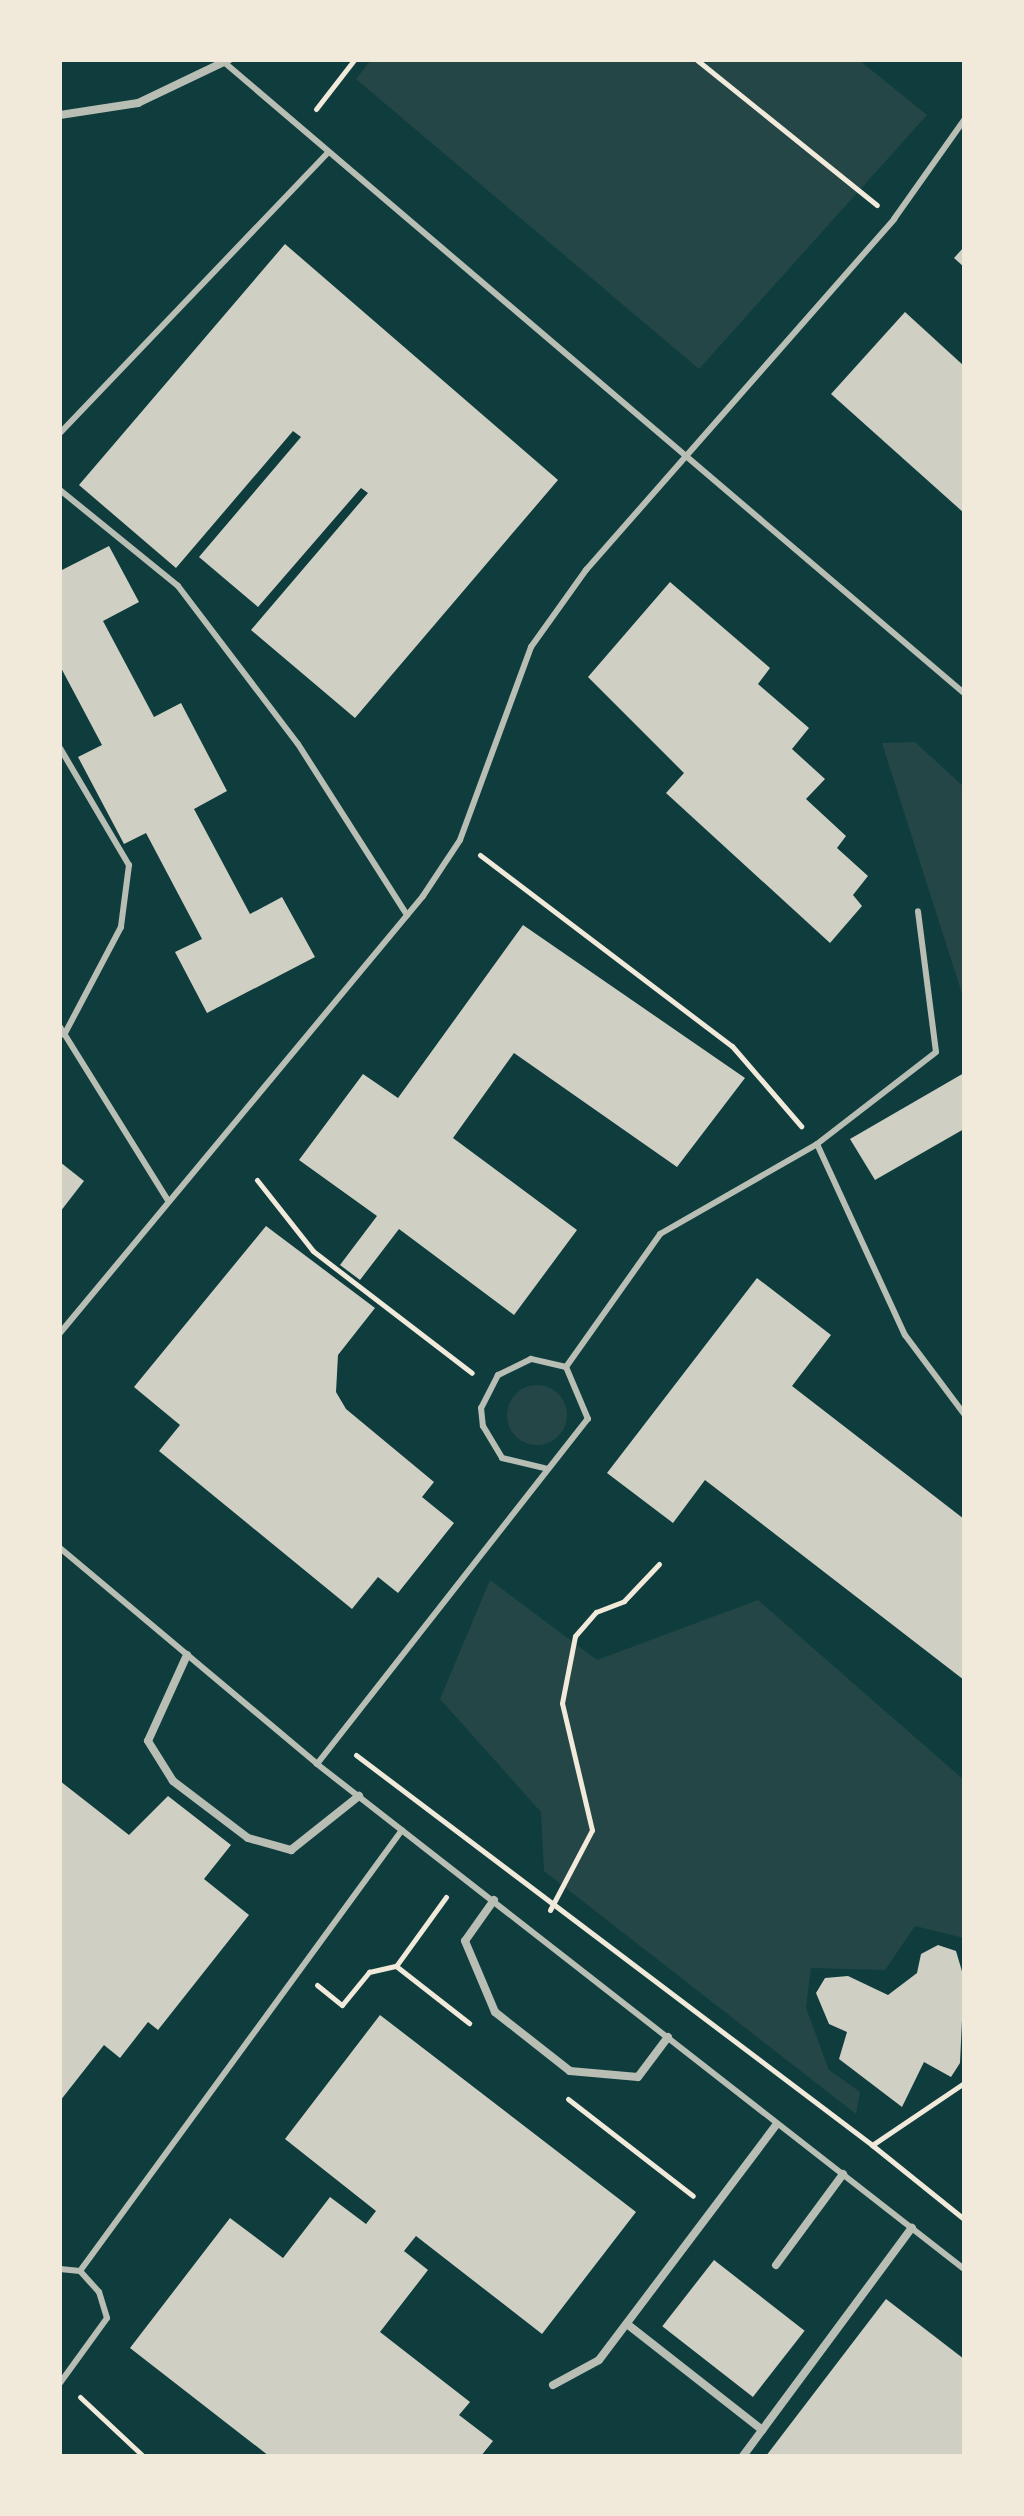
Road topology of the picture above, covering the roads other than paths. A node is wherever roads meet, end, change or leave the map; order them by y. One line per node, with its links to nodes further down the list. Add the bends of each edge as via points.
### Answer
1 (226, 61): 2 (street, via 138,103); 4 (lane)
2 (60, 115)
3 (964, 120): 6 (lane, via 894,219)
4 (328, 153): 5 (lane); 6 (lane)
5 (60, 433)
6 (683, 458): 8 (lane); 11 (lane, via 531,647 460,840)
7 (60, 490): 11 (lane, via 178,586 298,744)
8 (964, 693)
9 (60, 748): 13 (lane, via 129,865 121,927)
10 (918, 911): 14 (lane, via 936,1052)
11 (407, 915): 15 (lane)
12 (60, 1027): 13 (lane)
13 (64, 1035): 15 (lane)
14 (817, 1144): 17 (lane, via 660,1234); 18 (lane, via 905,1335)
15 (167, 1199): 16 (lane)
16 (60, 1333)
17 (566, 1367): 19 (lane, via 588,1419); 19 (lane, via 549,1360 513,1364 487,1390 481,1408 490,1444 518,1467)
18 (964, 1414)
19 (548, 1469): 22 (lane)
20 (60, 1548): 21 (lane)
21 (187, 1655): 22 (lane); 23 (street, via 148,1741 173,1781 248,1838 291,1850)
22 (317, 1764): 23 (lane)
23 (359, 1796): 24 (lane)
24 (402, 1830): 25 (lane); 33 (lane)
25 (494, 1900): 26 (lane); 26 (street, via 465,1941 495,2012 570,2071 638,2077)
26 (668, 2037): 27 (lane)
27 (776, 2125): 28 (lane); 34 (street)
28 (843, 2174): 29 (lane); 30 (street)
29 (912, 2228): 32 (lane); 37 (street)
30 (776, 2265)
31 (60, 2269): 33 (lane)
32 (964, 2269)
33 (80, 2271): 35 (lane, via 99,2292 107,2318)
34 (627, 2324): 36 (street, via 599,2360); 37 (street)
35 (61, 2382)
36 (553, 2385)
37 (762, 2430): 38 (street)
38 (743, 2456)

